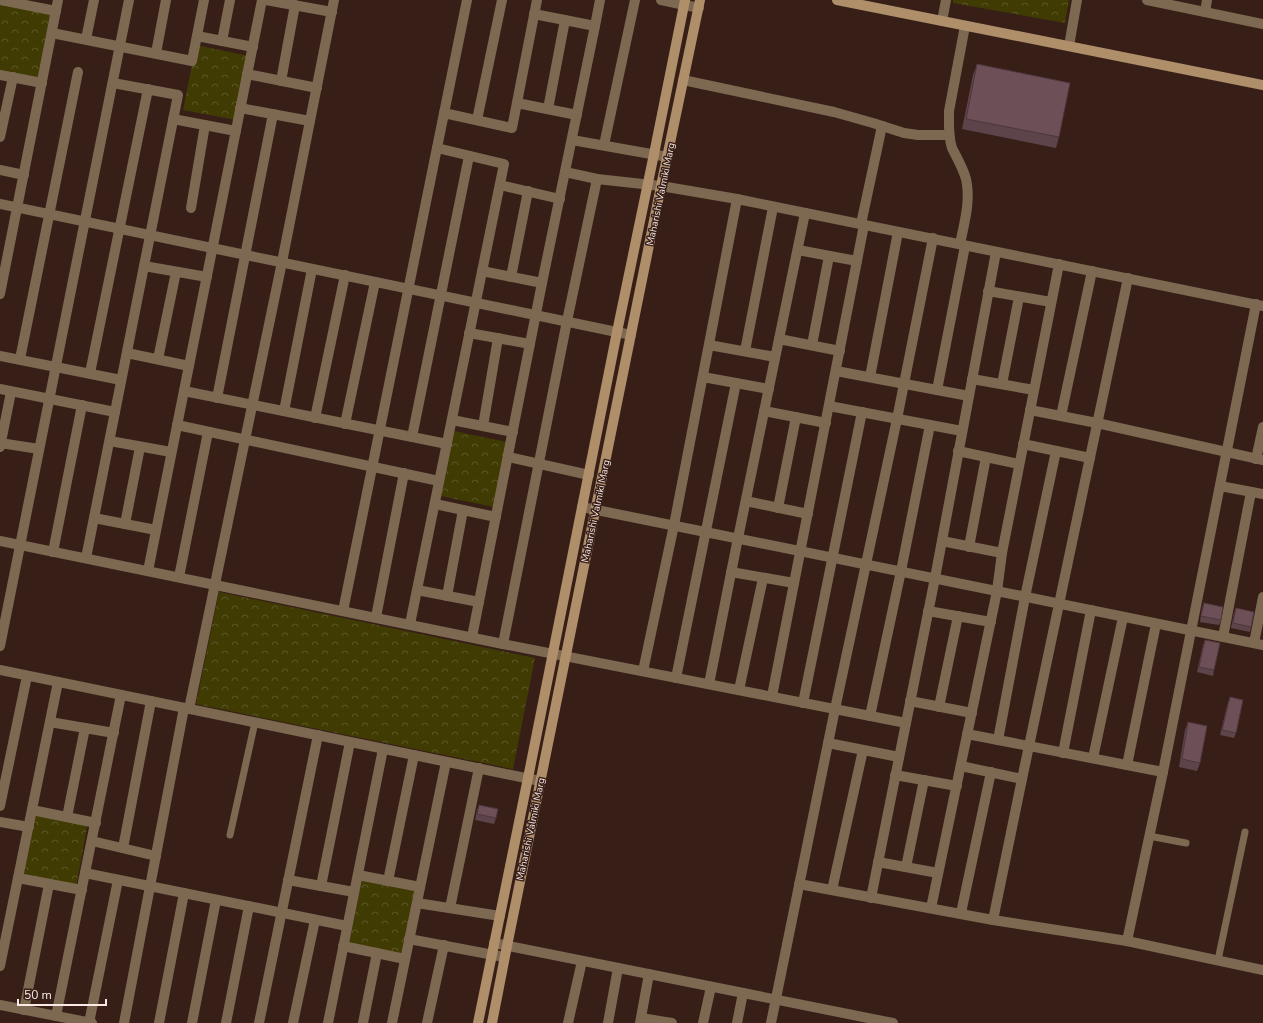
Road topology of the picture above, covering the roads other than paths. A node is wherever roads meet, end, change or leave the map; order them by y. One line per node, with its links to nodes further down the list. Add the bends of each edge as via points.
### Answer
1 (0, 0): 22 (street)
2 (58, 0): 27 (street)
3 (94, 0): 38 (street)
4 (129, 0): 40 (street)
5 (166, 0): 43 (street)
6 (204, 0): 37 (street)
7 (230, 0): 39 (street)
8 (262, 0): 42 (street)
9 (266, 0): 26 (street)
10 (334, 0): 28 (street)
11 (467, 0): 58 (street)
12 (502, 0): 62 (street)
13 (537, 0): 30 (street)
14 (600, 0): 34 (street)
15 (634, 0): 70 (street)
16 (661, 0): 23 (street)
17 (946, 0): 32 (street)
18 (1077, 0): 41 (street)
19 (1147, 0): 24 (street)
20 (1207, 0): 29 (street)
21 (843, 1): 32 (street)
22 (25, 2): 27 (street)
23 (684, 3): 25 (street); 72 (street, Maharishi Valmiki Marg)
24 (1175, 3): 29 (street)
25 (699, 4): 48 (street, Maharishi Valmiki Marg)
26 (295, 5): 28 (street); 49 (street)
27 (56, 11): 36 (street)
28 (332, 12): 53 (street)
29 (1205, 12): 33 (street)
30 (534, 14): 31 (street); 55 (street)
31 (565, 20): 34 (street); 57 (street)
32 (942, 21): 35 (street)
33 (1263, 24)
34 (595, 26): 60 (street)
35 (965, 26): 41 (street); 67 (street, via 949,111)
36 (52, 33): 38 (street); 50 (street)
37 (197, 36): 39 (street); 43 (street, via 192,61)
38 (86, 40): 40 (street)
39 (222, 41): 42 (street)
40 (120, 46): 43 (street); 51 (street)
41 (1069, 46): 52 (street)
42 (253, 47): 45 (street)
43 (156, 53)
44 (78, 72): 90 (street)
45 (247, 74): 49 (street); 56 (street)
46 (0, 75): 47 (street)
47 (12, 77): 50 (street); 68 (street)
48 (683, 80): 65 (street, via 834,112); 74 (street, Maharishi Valmiki Marg)
49 (280, 81): 53 (street)
50 (42, 83): 77 (street)
51 (113, 83): 54 (street); 91 (street)
52 (1263, 85)
53 (317, 88): 63 (street)
54 (148, 89): 61 (street, via 178,95); 93 (street)
55 (517, 103): 57 (street); 62 (street, via 512,128)
56 (240, 108): 59 (street); 66 (street)
57 (548, 109): 60 (street)
58 (444, 113): 62 (street); 71 (street)
59 (273, 114): 63 (street); 101 (street)
60 (577, 115): 69 (street)
61 (173, 119): 64 (street); 95 (street)
62 (477, 120)
63 (310, 121): 104 (street)
64 (205, 125): 66 (street); 88 (street)
65 (882, 126): 67 (street, via 918,135); 92 (street)
66 (236, 132): 98 (street)
67 (949, 135): 97 (street, via 966,180 967,207)
68 (0, 137)
69 (572, 140): 70 (street); 76 (street)
70 (604, 145): 72 (street)
71 (437, 148): 73 (street); 117 (street)
72 (654, 154): 74 (street); 80 (street, Maharishi Valmiki Marg)
73 (469, 156): 79 (street, via 504,164); 120 (street)
74 (668, 157): 81 (street, Maharishi Valmiki Marg)
75 (0, 170): 77 (street)
76 (565, 172): 78 (street); 83 (street)
77 (24, 175): 87 (street)
78 (597, 179): 80 (street); 126 (street)
79 (500, 185): 82 (street); 108 (street)
80 (648, 185): 81 (street); 127 (street, Maharishi Valmiki Marg)
81 (661, 186): 84 (street); 129 (street, Maharishi Valmiki Marg)
82 (528, 191): 83 (street); 113 (street)
83 (560, 199): 116 (street)
84 (737, 199): 86 (street); 133 (street)
85 (0, 204): 87 (street)
86 (773, 206): 89 (street); 136 (street)
87 (17, 207): 90 (street); 119 (street)
88 (191, 208)
89 (805, 213): 92 (street); 99 (street)
90 (49, 214): 91 (street); 141 (street)
91 (85, 222): 93 (street); 143 (street)
92 (862, 225): 94 (street); 103 (street)
93 (120, 229): 95 (street); 145 (street)
94 (898, 232): 96 (street); 147 (street)
95 (150, 235): 98 (street); 106 (street)
96 (933, 238): 97 (street); 151 (street)
97 (963, 245): 100 (street); 155 (street)
98 (212, 248): 101 (street); 112 (street)
99 (798, 250): 102 (street); 131 (street)
100 (996, 252): 105 (street); 118 (street)
101 (245, 255): 104 (street); 160 (street)
102 (829, 256): 103 (street); 134 (street)
103 (857, 261): 135 (street)
104 (282, 262): 107 (street); 163 (street)
105 (1059, 264): 109 (street); 122 (street)
106 (144, 266): 110 (street); 137 (street)
107 (312, 269): 111 (street); 166 (street)
108 (482, 271): 113 (street); 123 (street)
109 (1092, 271): 114 (street); 170 (street)
110 (176, 272): 112 (street); 140 (street)
111 (345, 276): 115 (street); 172 (street)
112 (206, 277): 142 (street)
113 (511, 277): 116 (street)
114 (1128, 278): 124 (street); 177 (street)
115 (375, 282): 117 (street); 176 (street)
116 (542, 283): 125 (street)
117 (408, 288): 120 (street); 182 (street)
118 (988, 291): 121 (street); 148 (street)
119 (0, 294)
120 (441, 295): 123 (street); 186 (street)
121 (1019, 297): 122 (street); 152 (street)
122 (1051, 302): 156 (street)
123 (476, 303): 125 (street); 128 (street)
124 (1260, 305): 197 (street)
125 (536, 315): 126 (street); 132 (street)
126 (567, 321): 127 (street); 202 (street)
127 (617, 332): 129 (street); 206 (street, Maharishi Valmiki Marg)
128 (469, 333): 130 (street); 174 (street)
129 (631, 335): 215 (street, Maharishi Valmiki Marg)
130 (498, 338): 132 (street); 180 (street)
131 (779, 338): 134 (street); 139 (street)
132 (530, 344): 185 (street)
133 (709, 345): 136 (street); 146 (street)
134 (812, 345): 135 (street)
135 (840, 350): 144 (street)
136 (745, 351): 139 (street)
137 (127, 353): 140 (street); 149 (street)
138 (0, 356): 141 (street)
139 (775, 357): 154 (street)
140 (158, 359): 142 (street)
141 (20, 360): 143 (street)
142 (189, 366): 157 (street)
143 (56, 367): 145 (street); 161 (street)
144 (836, 371): 147 (street); 164 (street)
145 (90, 374): 149 (street)
146 (702, 377): 150 (street); 221 (street)
147 (870, 377): 151 (street)
148 (972, 379): 152 (street); 159 (street)
149 (122, 380): 168 (street)
150 (736, 383): 154 (street); 223 (street)
151 (903, 384): 155 (street); 173 (street)
152 (1002, 384): 156 (street)
153 (0, 389): 158 (street)
154 (769, 389): 167 (street)
155 (937, 390): 159 (street)
156 (1034, 390): 165 (street)
157 (184, 391): 160 (street); 178 (street)
158 (11, 392): 161 (street); 189 (street)
159 (969, 396): 183 (street)
160 (217, 398): 163 (street)
161 (49, 399): 162 (street); 193 (street)
162 (82, 405): 168 (street); 230 (street)
163 (252, 405): 166 (street); 187 (street)
164 (829, 406): 169 (street); 175 (street)
165 (1030, 410): 170 (street); 191 (street)
166 (284, 411): 172 (street)
167 (764, 411): 171 (street); 211 (street)
168 (115, 412): 188 (street)
169 (862, 412): 173 (street); 233 (street)
170 (1061, 416): 177 (street)
171 (796, 417): 175 (street); 214 (street)
172 (315, 418): 176 (street)
173 (897, 419): 179 (street); 234 (street)
174 (452, 420): 180 (street); 190 (street)
175 (826, 423): 217 (street)
176 (345, 424): 182 (street)
177 (1097, 424): 197 (street); 200 (street)
178 (177, 425): 184 (street); 196 (street)
179 (930, 425): 183 (street); 236 (street)
180 (483, 426): 185 (street)
181 (1263, 427): 201 (street)
182 (380, 431): 186 (street); 204 (street)
183 (962, 431): 194 (street)
184 (208, 432): 187 (street); 238 (street)
185 (513, 432): 198 (street)
186 (412, 437): 190 (street)
187 (244, 440): 204 (street); 242 (street)
188 (110, 441): 192 (street); 219 (street)
189 (0, 444): 193 (street)
190 (447, 444): 207 (street)
191 (1023, 444): 195 (street); 203 (street)
192 (140, 447): 196 (street); 220 (street)
193 (39, 449): 227 (street)
194 (958, 451): 199 (street); 226 (street)
195 (1056, 451): 200 (street); 246 (street)
196 (171, 452): 222 (street)
197 (1227, 452): 201 (street); 208 (street)
198 (508, 457): 202 (street); 218 (street)
199 (986, 457): 203 (street); 228 (street)
200 (1090, 458): 249 (street)
201 (1260, 460)
202 (539, 464): 206 (street); 262 (street)
203 (1019, 464): 231 (street)
204 (372, 466): 205 (street); 251 (street)
205 (404, 473): 207 (street); 254 (street)
206 (589, 475): 213 (street, Maharishi Valmiki Marg)
207 (439, 481): 212 (street)
208 (1220, 486): 209 (street); 259 (street)
209 (1251, 492): 210 (street); 261 (street)
210 (1263, 494)
211 (746, 501): 214 (street); 224 (street)
212 (435, 504): 216 (street); 243 (street)
213 (582, 506): 215 (street); 265 (street, Maharishi Valmiki Marg)
214 (778, 508): 217 (street)
215 (596, 509): 221 (street); 266 (street, Maharishi Valmiki Marg)
216 (463, 510): 218 (street); 245 (street)
217 (808, 514): 229 (street)
218 (496, 516): 247 (street)
219 (94, 518): 220 (street); 232 (street)
220 (125, 524): 222 (street)
221 (674, 525): 223 (street); 268 (street)
222 (156, 530): 235 (street)
223 (706, 532): 224 (street); 270 (street)
224 (738, 538): 229 (street); 237 (street)
225 (0, 541): 227 (street)
226 (942, 541): 228 (street); 240 (street)
227 (20, 545): 230 (street); 264 (street)
228 (969, 547): 231 (street)
229 (801, 551): 233 (street); 241 (street)
230 (53, 552): 232 (street)
231 (1002, 553): 244 (street)
232 (86, 558): 235 (street)
233 (832, 558): 234 (street); 278 (street)
234 (866, 564): 236 (street); 281 (street)
235 (148, 571): 238 (street)
236 (901, 571): 240 (street); 283 (street)
237 (731, 572): 239 (street); 272 (street)
238 (179, 577): 242 (street)
239 (763, 578): 241 (street); 273 (street)
240 (935, 578): 244 (street); 252 (street)
241 (794, 583): 275 (street)
242 (214, 584): 251 (street); 280 (street)
243 (417, 590): 245 (street); 257 (street)
244 (997, 591): 246 (street); 256 (street)
245 (447, 596): 247 (street)
246 (1025, 597): 249 (street); 291 (street)
247 (479, 602): 260 (street)
248 (1263, 602): 263 (street)
249 (1059, 604): 250 (street); 294 (street)
250 (1091, 610): 255 (street); 297 (street)
251 (344, 611): 254 (street)
252 (928, 611): 253 (street); 277 (street)
253 (958, 616): 256 (street); 279 (street)
254 (376, 617): 257 (street)
255 (1123, 617): 258 (street); 300 (street)
256 (990, 622): 282 (street)
257 (410, 624): 260 (street)
258 (1156, 624): 259 (street); 302 (street)
259 (1191, 631): 261 (street); 306 (street)
260 (472, 637): 262 (street)
261 (1223, 637): 263 (street)
262 (503, 644): 265 (street)
263 (1258, 644)
264 (0, 646)
265 (553, 653): 266 (street); 308 (street, Maharishi Valmiki Marg)
266 (566, 656): 268 (street); 311 (street, Maharishi Valmiki Marg)
267 (0, 670): 269 (street)
268 (643, 671): 270 (street)
269 (27, 676): 271 (street); 313 (street)
270 (676, 678): 272 (street)
271 (58, 682): 274 (street); 284 (street)
272 (709, 684): 273 (street)
273 (739, 690): 275 (street)
274 (121, 695): 276 (street); 288 (street)
275 (772, 696): 278 (street)
276 (150, 701): 280 (street); 324 (street)
277 (910, 701): 279 (street); 286 (street)
278 (803, 702): 281 (street)
279 (939, 707): 282 (street)
280 (187, 708): 285 (street); 325 (street)
281 (835, 709): 283 (street); 293 (street)
282 (972, 713): 289 (street)
283 (870, 716): 286 (street)
284 (50, 722): 287 (street); 314 (street)
285 (255, 722): 290 (street); 320 (lane)
286 (906, 723): 299 (street)
287 (84, 728): 288 (street); 315 (street)
288 (114, 733): 317 (street)
289 (967, 734): 291 (street); 303 (street)
290 (318, 735): 292 (street); 333 (street)
291 (998, 740): 294 (street)
292 (350, 742): 295 (street); 338 (street)
293 (828, 743): 296 (street); 336 (street)
294 (1030, 746): 297 (street); 309 (street)
295 (384, 749): 298 (street); 330 (street)
296 (863, 750): 299 (street); 341 (street)
297 (1063, 753): 300 (street)
298 (414, 755): 301 (street); 334 (street)
299 (899, 757): 307 (street)
300 (1093, 758): 302 (street)
301 (446, 762): 304 (street); 339 (street)
302 (1128, 765): 306 (street)
303 (961, 766): 305 (street); 312 (street)
304 (479, 768): 308 (street); 348 (street)
305 (991, 772): 309 (street); 351 (street)
306 (1163, 772): 321 (street)
307 (895, 775): 310 (street); 326 (street)
308 (528, 778): 311 (street); 352 (street, Maharishi Valmiki Marg)
309 (1022, 779): 354 (street)
310 (924, 780): 312 (street); 327 (street)
311 (540, 781): 361 (street, Maharishi Valmiki Marg)
312 (956, 786): 329 (street)
313 (0, 806)
314 (32, 810): 315 (street); 318 (street)
315 (67, 817): 317 (street)
316 (0, 822): 318 (street)
317 (96, 823): 322 (street)
318 (28, 827): 331 (street)
319 (1245, 832): 366 (lane)
320 (230, 835)
321 (1149, 836): 323 (lane); 357 (street)
322 (92, 841): 324 (street); 328 (street)
323 (1186, 843)
324 (123, 848): 325 (street)
325 (156, 856): 337 (street)
326 (878, 862): 327 (street); 344 (street)
327 (906, 867): 329 (street)
328 (85, 873): 332 (street); 340 (street)
329 (938, 873): 349 (street)
330 (358, 875): 334 (street); 342 (street)
331 (18, 878): 335 (street); 368 (street)
332 (118, 880): 337 (street); 379 (street)
333 (288, 880): 338 (street); 350 (street)
334 (388, 880): 339 (street)
335 (49, 884): 340 (street); 376 (street)
336 (799, 884): 341 (street); 374 (street)
337 (150, 886): 343 (street); 380 (street)
338 (321, 886): 342 (street)
339 (420, 887): 346 (street)
340 (82, 890): 377 (street)
341 (832, 890): 344 (street)
342 (354, 892): 355 (street)
343 (184, 893): 345 (street); 381 (street)
344 (871, 898): 349 (street)
345 (216, 900): 347 (street); 382 (street)
346 (417, 903): 348 (street); 356 (street)
347 (249, 906): 350 (street); 383 (street)
348 (450, 908): 352 (street)
349 (931, 908): 351 (street)
350 (282, 913): 353 (street); 384 (street)
351 (961, 913): 354 (street)
352 (500, 916): 358 (street, Maharishi Valmiki Marg)
353 (315, 920): 355 (street); 385 (street)
354 (993, 920): 357 (street)
355 (347, 926): 359 (street)
356 (409, 939): 360 (street); 365 (street)
357 (1127, 941): 366 (street)
358 (494, 943): 361 (street); 363 (street, Maharishi Valmiki Marg)
359 (343, 946): 362 (street); 386 (street)
360 (444, 946): 363 (street); 389 (street)
361 (507, 946): 364 (street, Maharishi Valmiki Marg); 367 (street)
362 (377, 953): 365 (street); 387 (street)
363 (492, 955): 364 (street); 390 (street, Maharishi Valmiki Marg)
364 (504, 957): 391 (street, Maharishi Valmiki Marg)
365 (405, 959): 388 (street)
366 (1218, 960): 370 (street)
367 (582, 961): 369 (street); 392 (street)
368 (0, 966)
369 (618, 968): 371 (street); 393 (street)
370 (1263, 970)
371 (649, 974): 372 (street); 378 (street)
372 (711, 987): 373 (street); 395 (street)
373 (743, 993): 374 (street); 396 (street)
374 (775, 999): 397 (street); 398 (street)
375 (0, 1005): 376 (street)
376 (24, 1010): 377 (street)
377 (56, 1016): 379 (street)
378 (640, 1020): 394 (street)
379 (90, 1023)
380 (124, 1023)
381 (159, 1023)
382 (192, 1023)
383 (226, 1023)
384 (259, 1023)
385 (293, 1023)
386 (328, 1023)
387 (363, 1023)
388 (392, 1023)
389 (427, 1023)
390 (478, 1023)
391 (492, 1023)
392 (568, 1023)
393 (608, 1023)
394 (672, 1023)
395 (703, 1023)
396 (737, 1023)
397 (771, 1023)
398 (893, 1023)

